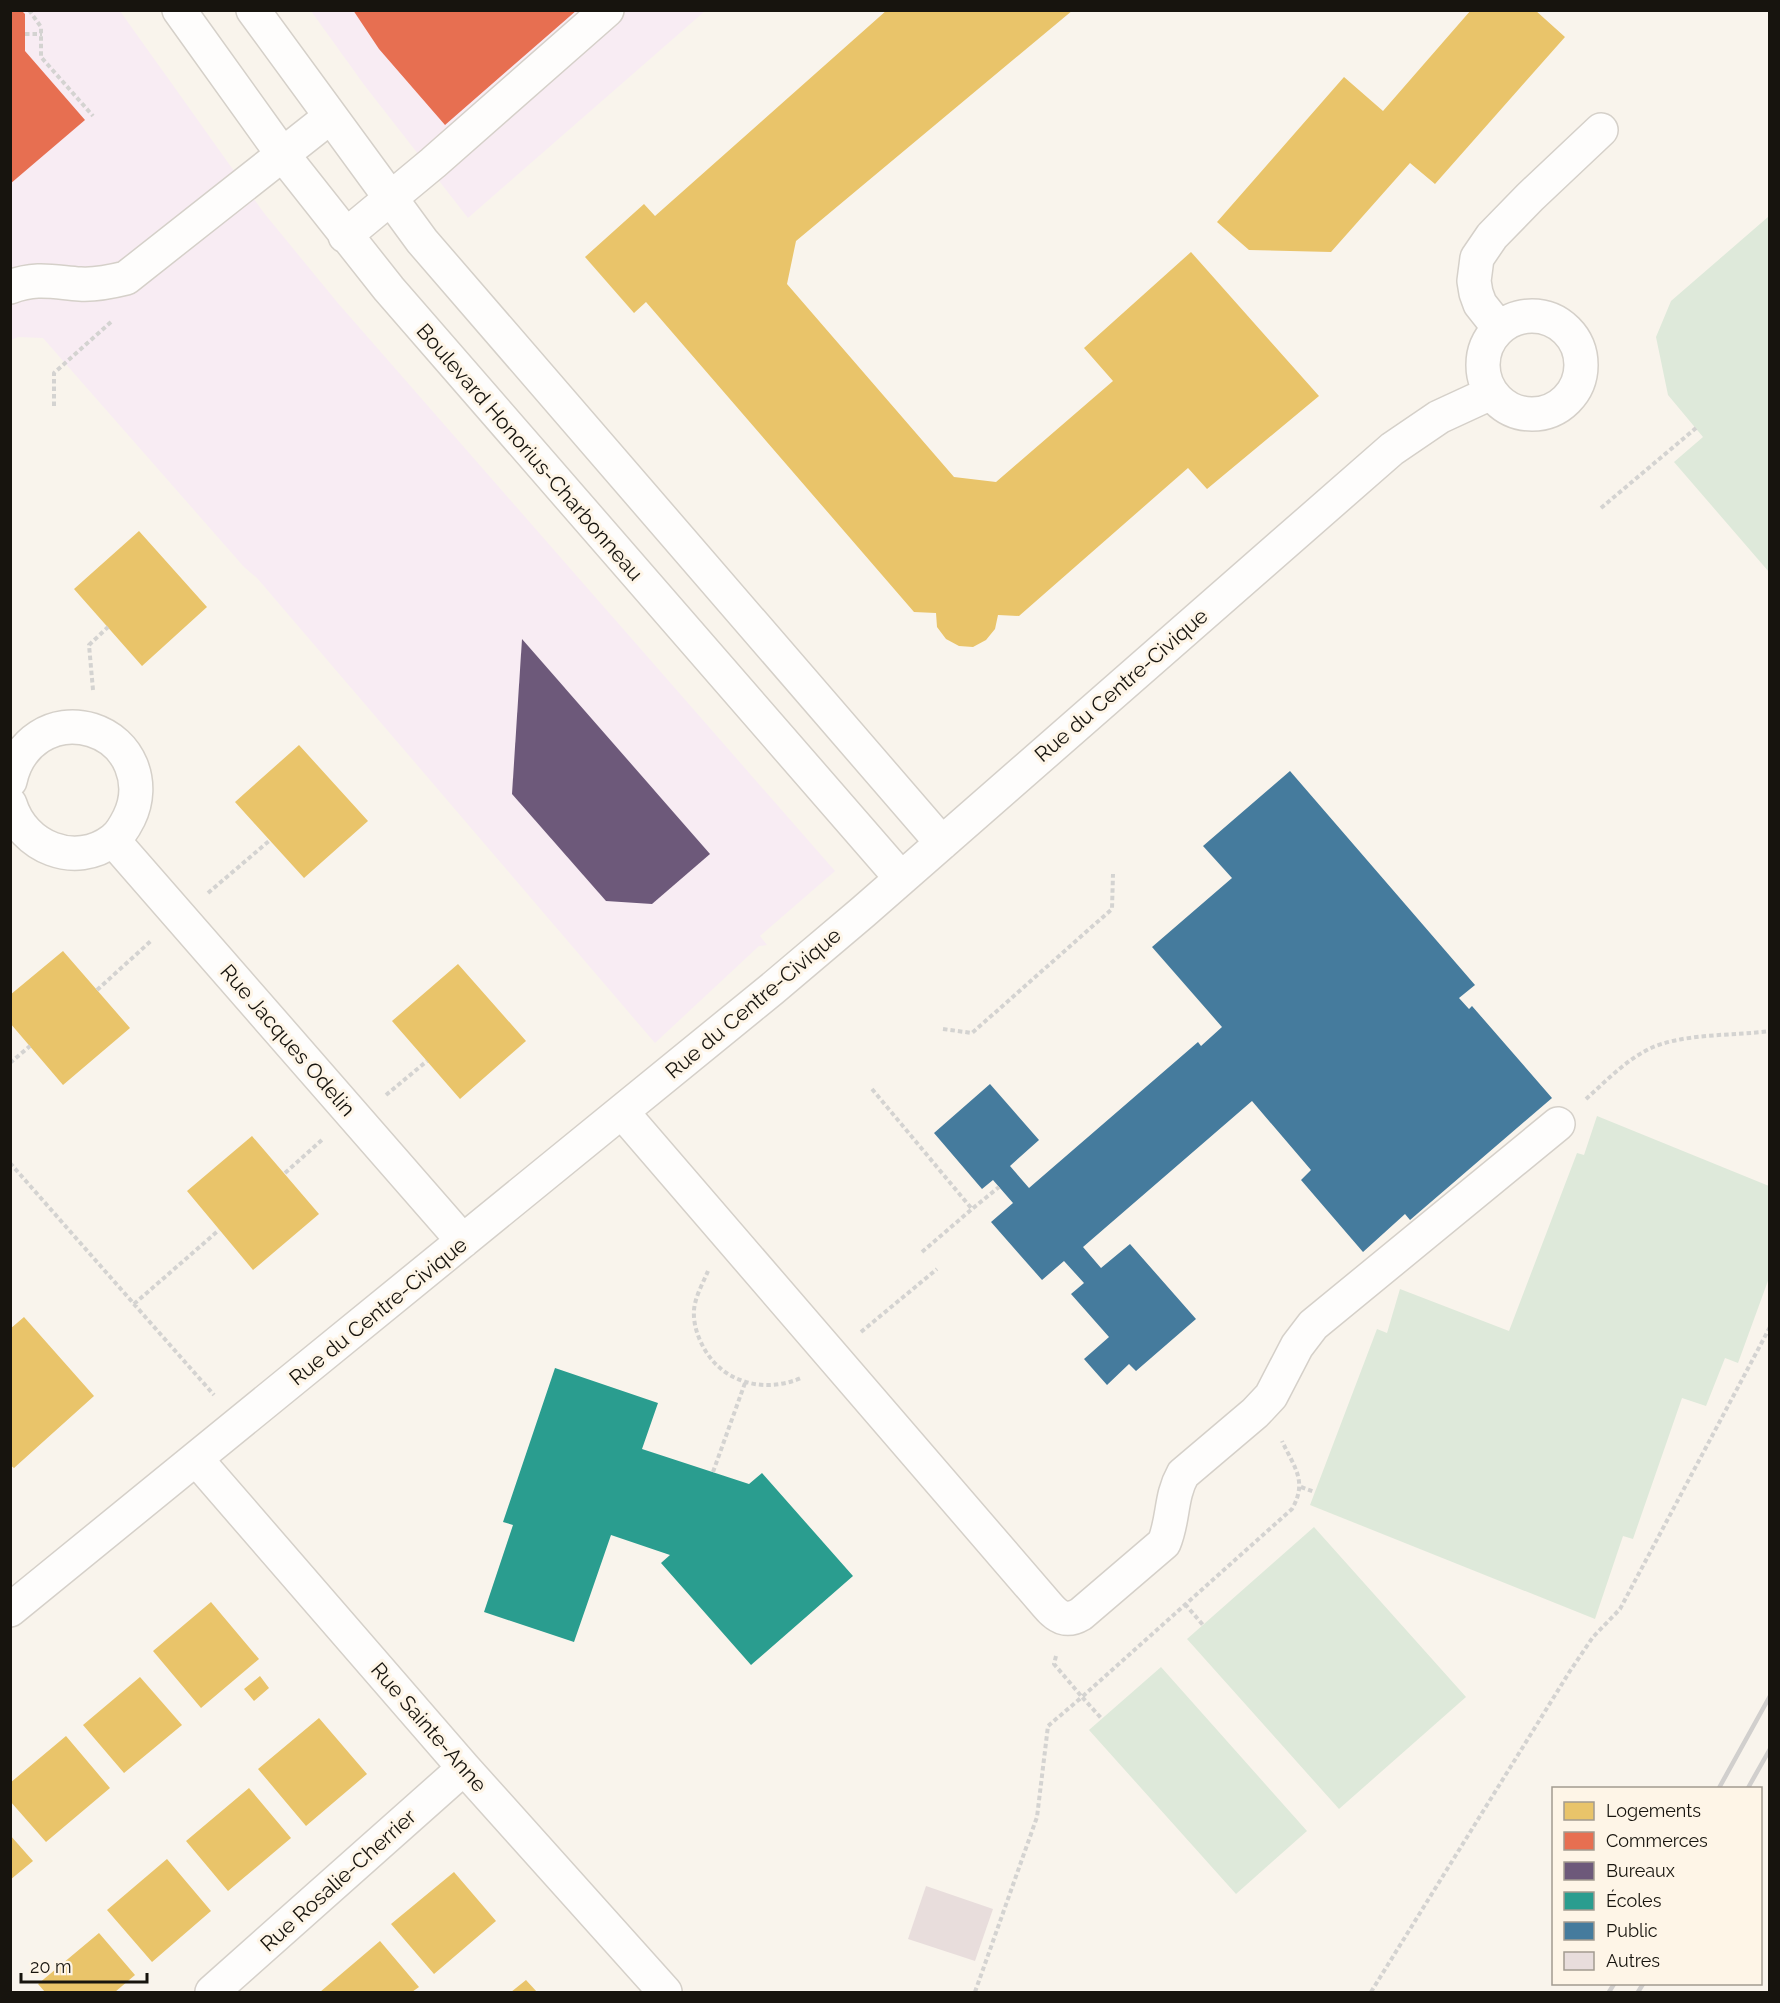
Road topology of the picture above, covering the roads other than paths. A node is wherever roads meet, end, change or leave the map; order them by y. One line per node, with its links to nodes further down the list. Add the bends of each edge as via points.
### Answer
1 (179, 10): 6 (street, Boulevard Honorius-Charbonneau)
2 (253, 10): 4 (street)
3 (607, 10): 7 (street)
4 (330, 117): 6 (street); 7 (street)
5 (1601, 130): 10 (street, via 1483,248 1474,281 1476,293)
6 (283, 155): 8 (street, Boulevard Honorius-Charbonneau); 9 (street, via 126,278 104,284 26,281)
7 (390, 198): 8 (street); 15 (street, via 456,281)
8 (345, 236): 16 (street, Boulevard Honorius-Charbonneau)
9 (10, 287)
10 (1499, 328): 11 (street, via 1487,346 1483,362 1484,378); 11 (street, via 1523,316 1555,321 1577,344 1580,376 1563,404 1533,415 1502,405)
11 (1491, 393): 15 (street, Rue du Centre-Civique, via 1439,417 1392,449)
12 (10, 781): 14 (street, via 23,751 39,736 65,727 102,733 128,757 136,785 134,807)
13 (10, 804): 14 (street, via 20,825 34,840 52,850 71,854)
14 (113, 840): 19 (street, Rue Jacques Odelin)
15 (942, 843): 16 (street, Rue du Centre-Civique)
16 (901, 878): 17 (street, Rue du Centre-Civique)
17 (622, 1112): 18 (street, via 1047,1605 1058,1616 1070,1619 1081,1614 1164,1543 1176,1486 1183,1474 1271,1396 1297,1346 1313,1325); 19 (street, Rue du Centre-Civique)
18 (1558, 1124)
19 (463, 1241): 20 (street, Rue du Centre-Civique)
20 (197, 1460): 21 (street, Rue du Centre-Civique); 22 (street, Rue Sainte-Anne)
21 (13, 1604)
22 (464, 1768): 23 (street, Rue Rosalie-Cherrier); 24 (street, Rue Sainte-Anne)
23 (212, 1992)
24 (665, 1992)

